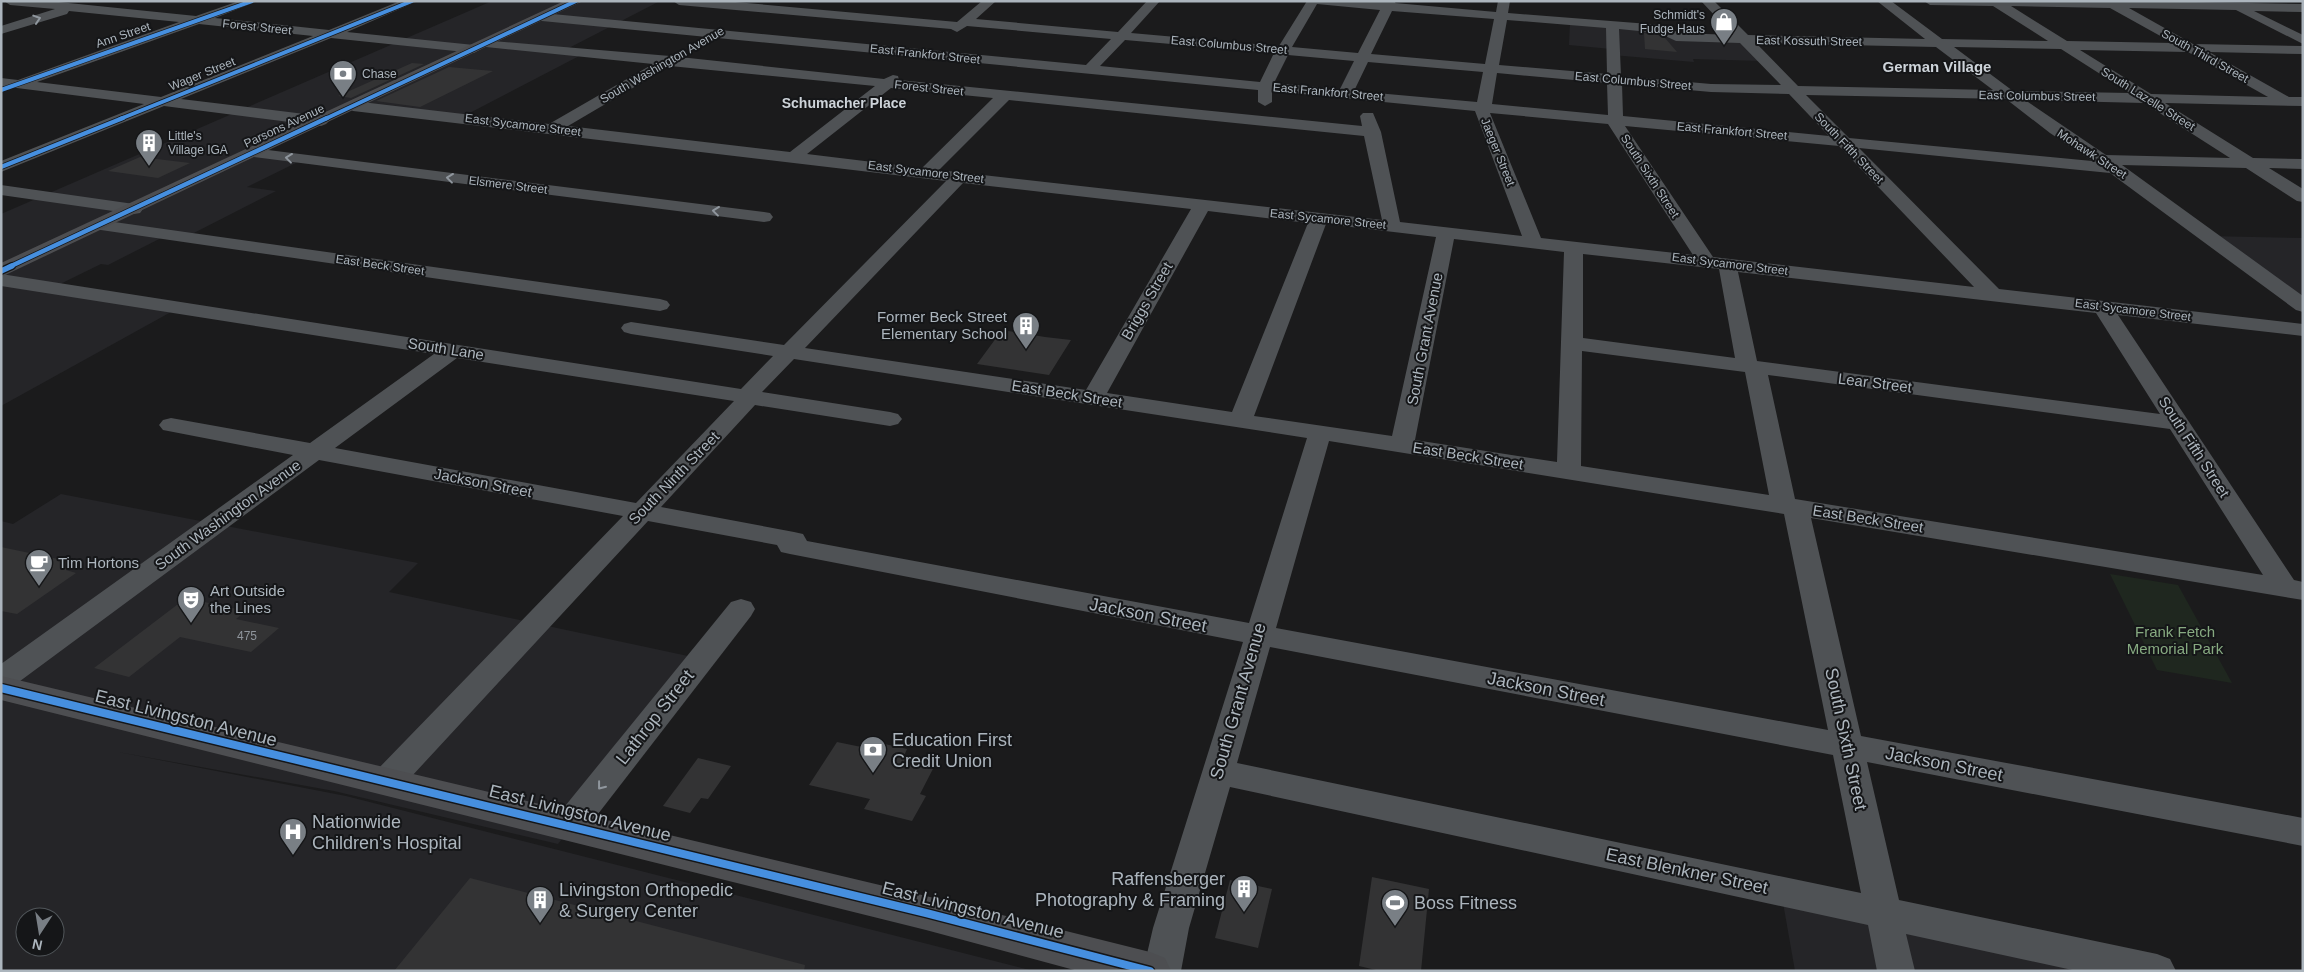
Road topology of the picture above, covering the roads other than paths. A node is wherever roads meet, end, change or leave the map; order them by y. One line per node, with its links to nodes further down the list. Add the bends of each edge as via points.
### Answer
1 (10, 1): 20 (street, Forest Street)
2 (93, 1): 20 (street)
3 (252, 1): 25 (street, Ann Street)
4 (412, 1): 29 (street, Wager Street)
5 (576, 1): 24 (main road, Parsons Avenue)
6 (679, 1): 21 (street, East Columbus Street)
7 (772, 1): 21 (street, South Washington Avenue)
8 (990, 1): 26 (street)
9 (1154, 1): 31 (street)
10 (1313, 1): 38 (street)
11 (1320, 1): 18 (street, East Kossuth Street)
12 (1504, 1): 23 (street, Jaeger Street)
13 (1707, 1): 32 (street, South Fifth Street)
14 (1883, 1): 34 (street, Mohawk Street)
15 (1930, 1): 16 (street)
16 (1995, 2): 17 (street); 36 (street, South Lazelle Street)
17 (2109, 3): 19 (street); 37 (street, South Third Street)
18 (1388, 4): 23 (street, East Kossuth Street); 41 (street)
19 (2230, 4): 22 (street); 33 (street)
20 (73, 8): 25 (street, Forest Street); 28 (street, one-way to 20)
21 (759, 8): 26 (street, East Columbus Street); 30 (street, South Washington Avenue)
22 (2303, 8)
23 (1501, 16): 27 (street, East Kossuth Street); 43 (street, Jaeger Street)
24 (542, 18): 30 (street, East Frankfort Street); 35 (main road, Parsons Avenue)
25 (198, 21): 29 (street, Forest Street); 47 (street, Ann Street)
26 (962, 24): 31 (street, East Columbus Street); 40 (street)
27 (1612, 25): 32 (street, East Kossuth Street, via 1662,29 1676,37); 45 (street, South Sixth Street)
28 (1, 30)
29 (331, 34): 35 (street, Forest Street); 57 (street, Wager Street)
30 (715, 34): 40 (street, East Frankfort Street); 42 (street, South Washington Avenue)
31 (1121, 36): 38 (street, East Columbus Street); 44 (street)
32 (1745, 40): 34 (street, East Kossuth Street); 51 (street, South Fifth Street)
33 (2303, 40)
34 (1940, 44): 36 (street, East Kossuth Street); 54 (street, Mohawk Street)
35 (480, 46): 42 (street, Forest Street); 60 (main road, Parsons Avenue)
36 (2064, 46): 37 (street, East Kossuth Street); 56 (street, South Lazelle Street)
37 (2191, 48): 39 (street, East Kossuth Street); 58 (street, South Third Street)
38 (1284, 50): 41 (street, East Columbus Street); 49 (street)
39 (2303, 50)
40 (925, 54): 44 (street, East Frankfort Street); 48 (street)
41 (1362, 57): 43 (street, East Columbus Street); 52 (street)
42 (667, 62): 48 (street, Forest Street); 66 (street, South Washington Avenue)
43 (1491, 69): 45 (street, East Columbus Street); 61 (street, Jaeger Street)
44 (1089, 70): 49 (street, East Frankfort Street)
45 (1614, 80): 51 (street, East Columbus Street, via 1711,88); 64 (street, South Sixth Street)
46 (1, 82): 47 (street)
47 (19, 84): 50 (street, Ann Street); 57 (street)
48 (886, 84): 53 (street, Forest Street); 70 (street)
49 (1265, 86): 52 (street, East Frankfort Street); 65 (street)
50 (1, 90)
51 (1794, 90): 54 (street, East Columbus Street); 68 (street, South Fifth Street)
52 (1345, 94): 55 (street, East Frankfort Street)
53 (1005, 95): 65 (street, Forest Street); 75 (street)
54 (2010, 95): 56 (street, East Columbus Street); 72 (street, Mohawk Street)
55 (1363, 96): 61 (street, East Frankfort Street); 67 (street)
56 (2146, 98): 58 (street, East Columbus Street); 71 (street, South Lazelle Street)
57 (164, 101): 63 (street); 74 (street, Wager Street)
58 (2286, 101): 59 (street, East Columbus Street); 62 (street, South Third Street)
59 (2303, 102)
60 (353, 106): 63 (main road, Parsons Avenue); 66 (street, East Sycamore Street)
61 (1483, 107): 64 (street, East Frankfort Street); 86 (street, Jaeger Street, via 1482,114)
62 (2303, 110)
63 (322, 120): 69 (main road, Parsons Avenue)
64 (1616, 120): 68 (street, East Frankfort Street); 88 (street, South Sixth Street)
65 (1266, 122): 67 (street, Forest Street)
66 (552, 129): 70 (street, East Sycamore Street)
67 (1373, 132): 84 (street)
68 (1843, 142): 72 (street, East Frankfort Street); 92 (street, South Fifth Street)
69 (252, 153): 80 (main road, Parsons Avenue); 81 (street, Elsmere Street, one-way to 69)
70 (795, 156): 75 (street, East Sycamore Street)
71 (2248, 163): 72 (street, East Frankfort Street); 73 (street, East Frankfort Street); 78 (street, South Lazelle Street)
72 (2109, 164): 94 (street, Mohawk Street)
73 (2303, 164)
74 (1, 167)
75 (927, 172): 76 (street, East Sycamore Street)
76 (960, 176): 79 (street, East Sycamore Street); 98 (street, South Ninth Street)
77 (1, 190): 80 (street)
78 (2303, 197)
79 (1202, 204): 82 (street, East Sycamore Street); 101 (street, Briggs Street)
80 (134, 209): 83 (main road, Parsons Avenue)
81 (764, 217)
82 (1319, 218): 84 (street, East Sycamore Street); 103 (street)
83 (100, 225): 90 (main road, Parsons Avenue); 98 (street, East Beck Street, via 660,305 631,328)
84 (1392, 226): 85 (street, East Sycamore Street)
85 (1446, 232): 86 (street, East Sycamore Street); 107 (street, South Grant Avenue)
86 (1533, 241): 87 (street, East Sycamore Street)
87 (1574, 246): 88 (street, East Sycamore Street); 96 (street)
88 (1706, 261): 89 (street, East Sycamore Street)
89 (1727, 263): 92 (street, East Sycamore Street); 99 (street, South Sixth Street)
90 (1, 271)
91 (1, 280): 97 (street, South Lane)
92 (1992, 294): 93 (street, East Sycamore Street)
93 (2102, 306): 95 (street, East Sycamore Street); 104 (street, South Fifth Street)
94 (2303, 306)
95 (2303, 330)
96 (1572, 343): 99 (street, Lear Street); 109 (street)
97 (454, 350): 100 (street, South Lane); 108 (street, South Washington Avenue)
98 (788, 352): 100 (street, South Ninth Street, via 749,393); 101 (street, East Beck Street)
99 (1751, 367): 104 (street, Lear Street); 110 (street, South Sixth Street)
100 (749, 397): 102 (street, South Lane); 111 (street, South Ninth Street)
101 (1093, 398): 103 (street, East Beck Street)
102 (890, 419)
103 (1241, 420): 106 (street, East Beck Street)
104 (2179, 423): 112 (street, South Fifth Street)
105 (171, 426): 108 (street, Jackson Street)
106 (1320, 433): 107 (street, East Beck Street); 114 (street, South Grant Avenue)
107 (1402, 445): 109 (street, East Beck Street)
108 (314, 452): 111 (street, Jackson Street); 115 (street, South Washington Avenue)
109 (1569, 472): 110 (street, East Beck Street)
110 (1790, 507): 112 (street, East Beck Street, via 2008,541); 117 (street, South Sixth Street)
111 (641, 513): 114 (street, Jackson Street); 119 (street, South Ninth Street)
112 (2296, 593)
113 (740, 609): 120 (street, Lathrop Street, one-way to 120)
114 (1258, 635): 117 (street, Jackson Street); 118 (street, South Grant Avenue)
115 (1, 679)
116 (1, 688): 119 (main road, East Livingston Avenue)
117 (1848, 746): 121 (street, Jackson Street); 122 (street, South Sixth Street)
118 (1218, 772): 122 (street, East Blenkner Street); 124 (street, South Grant Avenue)
119 (387, 781): 120 (main road, East Livingston Avenue)
120 (569, 826): 123 (main road, East Livingston Avenue)
121 (2303, 832)
122 (1884, 914): 125 (street, South Sixth Street); 126 (street, East Blenkner Street)
123 (1150, 971)
124 (1162, 971)
125 (1896, 971)
126 (2157, 971)

